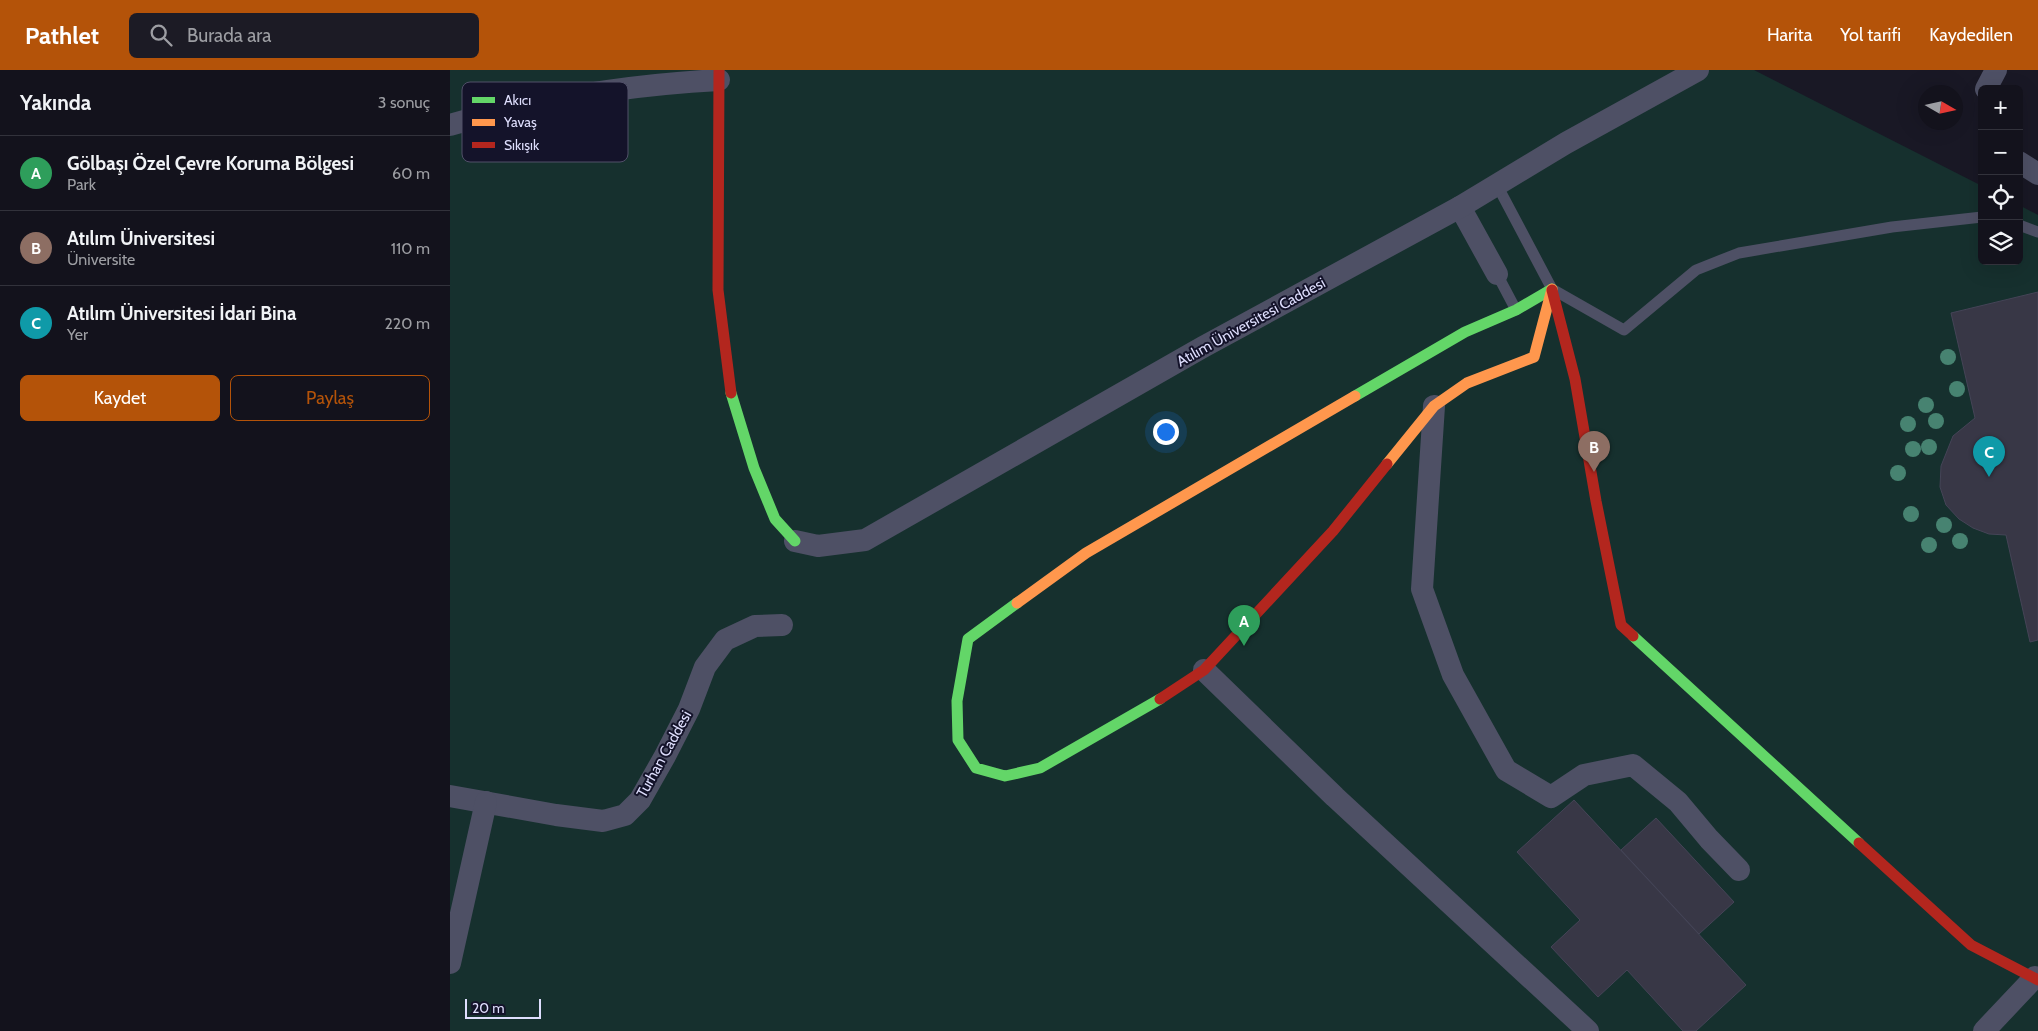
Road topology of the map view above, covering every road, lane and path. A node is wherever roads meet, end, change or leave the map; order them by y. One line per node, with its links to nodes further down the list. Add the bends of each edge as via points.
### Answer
1 (1698, 70): 8 (street, Atılım Üniversitesi Caddesi)
2 (1996, 70): 4 (street)
3 (719, 75): 5 (street); 17 (street, via 718,290 729,387 754,468 775,519)
4 (1988, 85)
5 (628, 88)
6 (2023, 165): 7 (street)
7 (2038, 174)
8 (1497, 185): 9 (street, Atılım Üniversitesi Caddesi); 14 (lane)
9 (1460, 207): 13 (street); 17 (street, Atılım Üniversitesi Caddesi, via 865,540 818,546)
10 (1978, 217): 14 (lane, via 1892,227 1739,253 1696,270 1624,330)
11 (2023, 226): 12 (lane)
12 (2038, 232)
13 (1497, 274): 15 (lane)
14 (1552, 289): 15 (street); 16 (street, via 1534,356 1468,383); 25 (street, via 1576,379 1621,625 1971,945)
15 (1516, 310): 19 (street, via 1465,332 1086,553 968,639 957,701 958,740 976,768 1006,776 1040,768 1142,711)
16 (1434, 406): 19 (street, via 1333,531); 22 (street, via 1422,589 1453,675 1506,770 1551,797 1584,775 1633,765 1678,802)
17 (795, 541)
18 (782, 624): 21 (street, Turhan Caddesi, via 755,626 725,640 706,667 689,709 640,800 625,815 603,821)
19 (1204, 670): 26 (street, via 1335,797)
20 (450, 796): 21 (street, Turhan Caddesi)
21 (486, 802): 23 (street)
22 (1739, 870)
23 (457, 899): 24 (street)
24 (450, 963)
25 (2037, 979): 27 (street)
26 (1588, 1031)
27 (1984, 1031)

